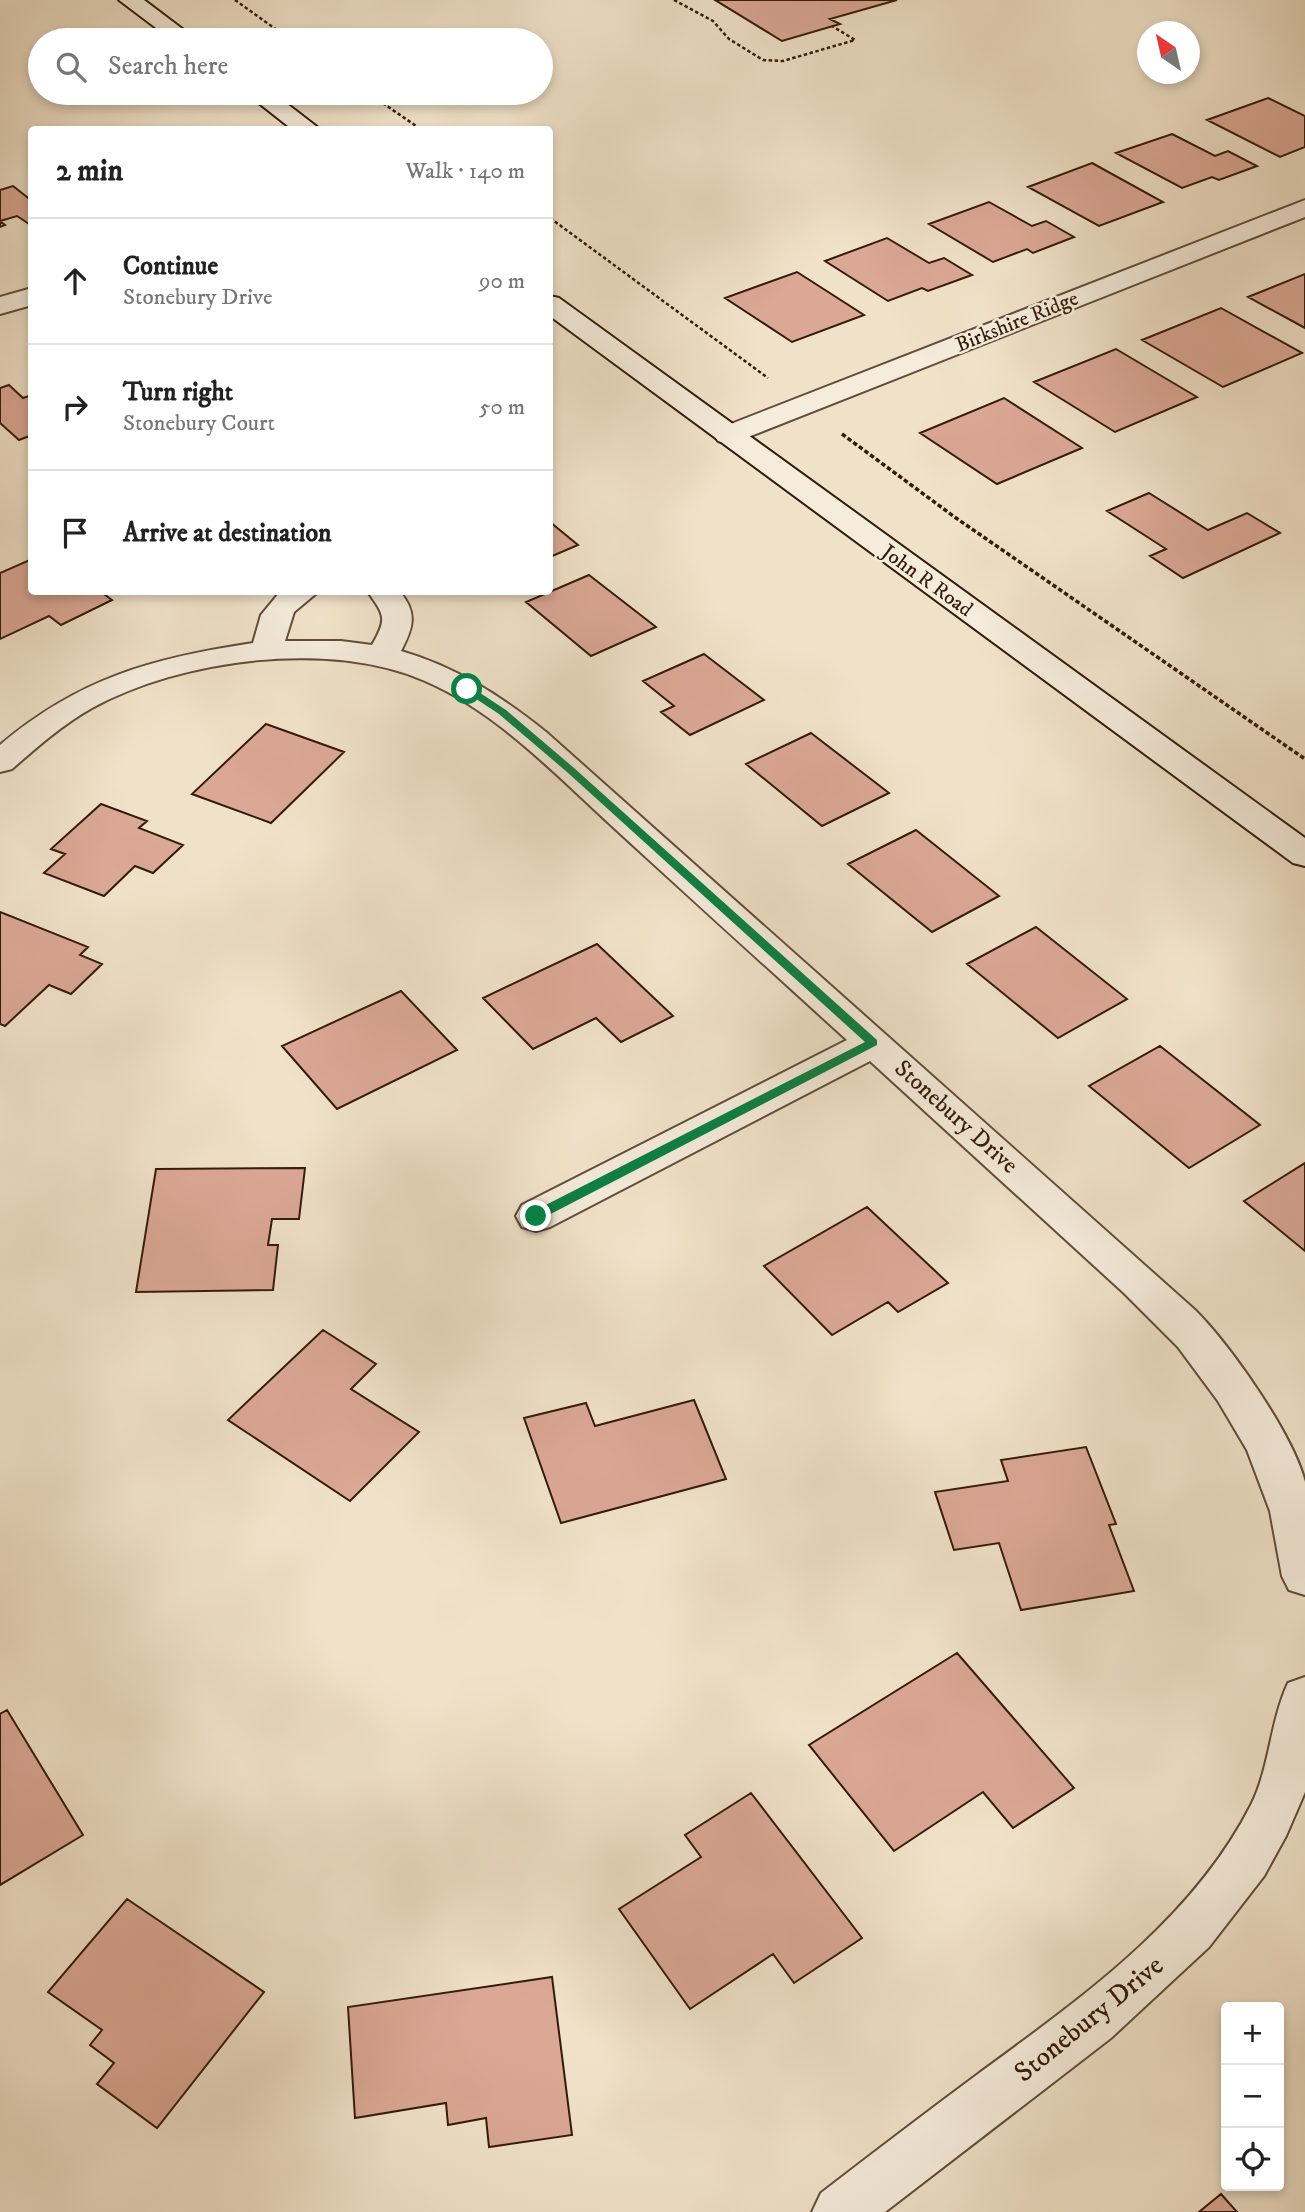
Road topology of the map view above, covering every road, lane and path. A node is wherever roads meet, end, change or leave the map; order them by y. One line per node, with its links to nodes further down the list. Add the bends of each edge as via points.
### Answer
1 (130, 0): 5 (street)
2 (235, 0): 6 (path)
3 (674, 0): 4 (path, via 713,21 729,39 763,60 783,61 855,40)
4 (832, 26)
5 (169, 28)
6 (274, 28)
7 (275, 105): 9 (street)
8 (386, 105): 10 (path)
9 (303, 126)
10 (416, 126)
11 (1305, 208): 16 (street, Birkshire Ridge)
12 (553, 220): 16 (path)
13 (28, 297): 14 (street)
14 (0, 306)
15 (553, 306): 17 (street, John R Road)
16 (805, 406): 17 (street, Birkshire Ridge); 22 (path, via 956,519)
17 (728, 435): 24 (street, John R Road)
18 (298, 595): 20 (street, via 274,616)
19 (387, 595): 21 (street, via 399,613)
20 (268, 650): 21 (street, Stonebury Drive); 23 (street, Stonebury Drive, via 152,672 93,695 41,727)
21 (382, 656): 25 (street, Stonebury Drive, via 416,665 502,712)
22 (1305, 760)
23 (0, 762)
24 (1305, 855)
25 (873, 1042): 26 (street); 27 (street, Stonebury Drive, via 1192,1335 1230,1384 1261,1437 1285,1486)
26 (536, 1216)
27 (1305, 1564)
28 (1305, 1698): 29 (street, Stonebury Drive, via 1290,1768 1269,1820 1226,1890 1176,1948 1129,1993)
29 (839, 2212)

